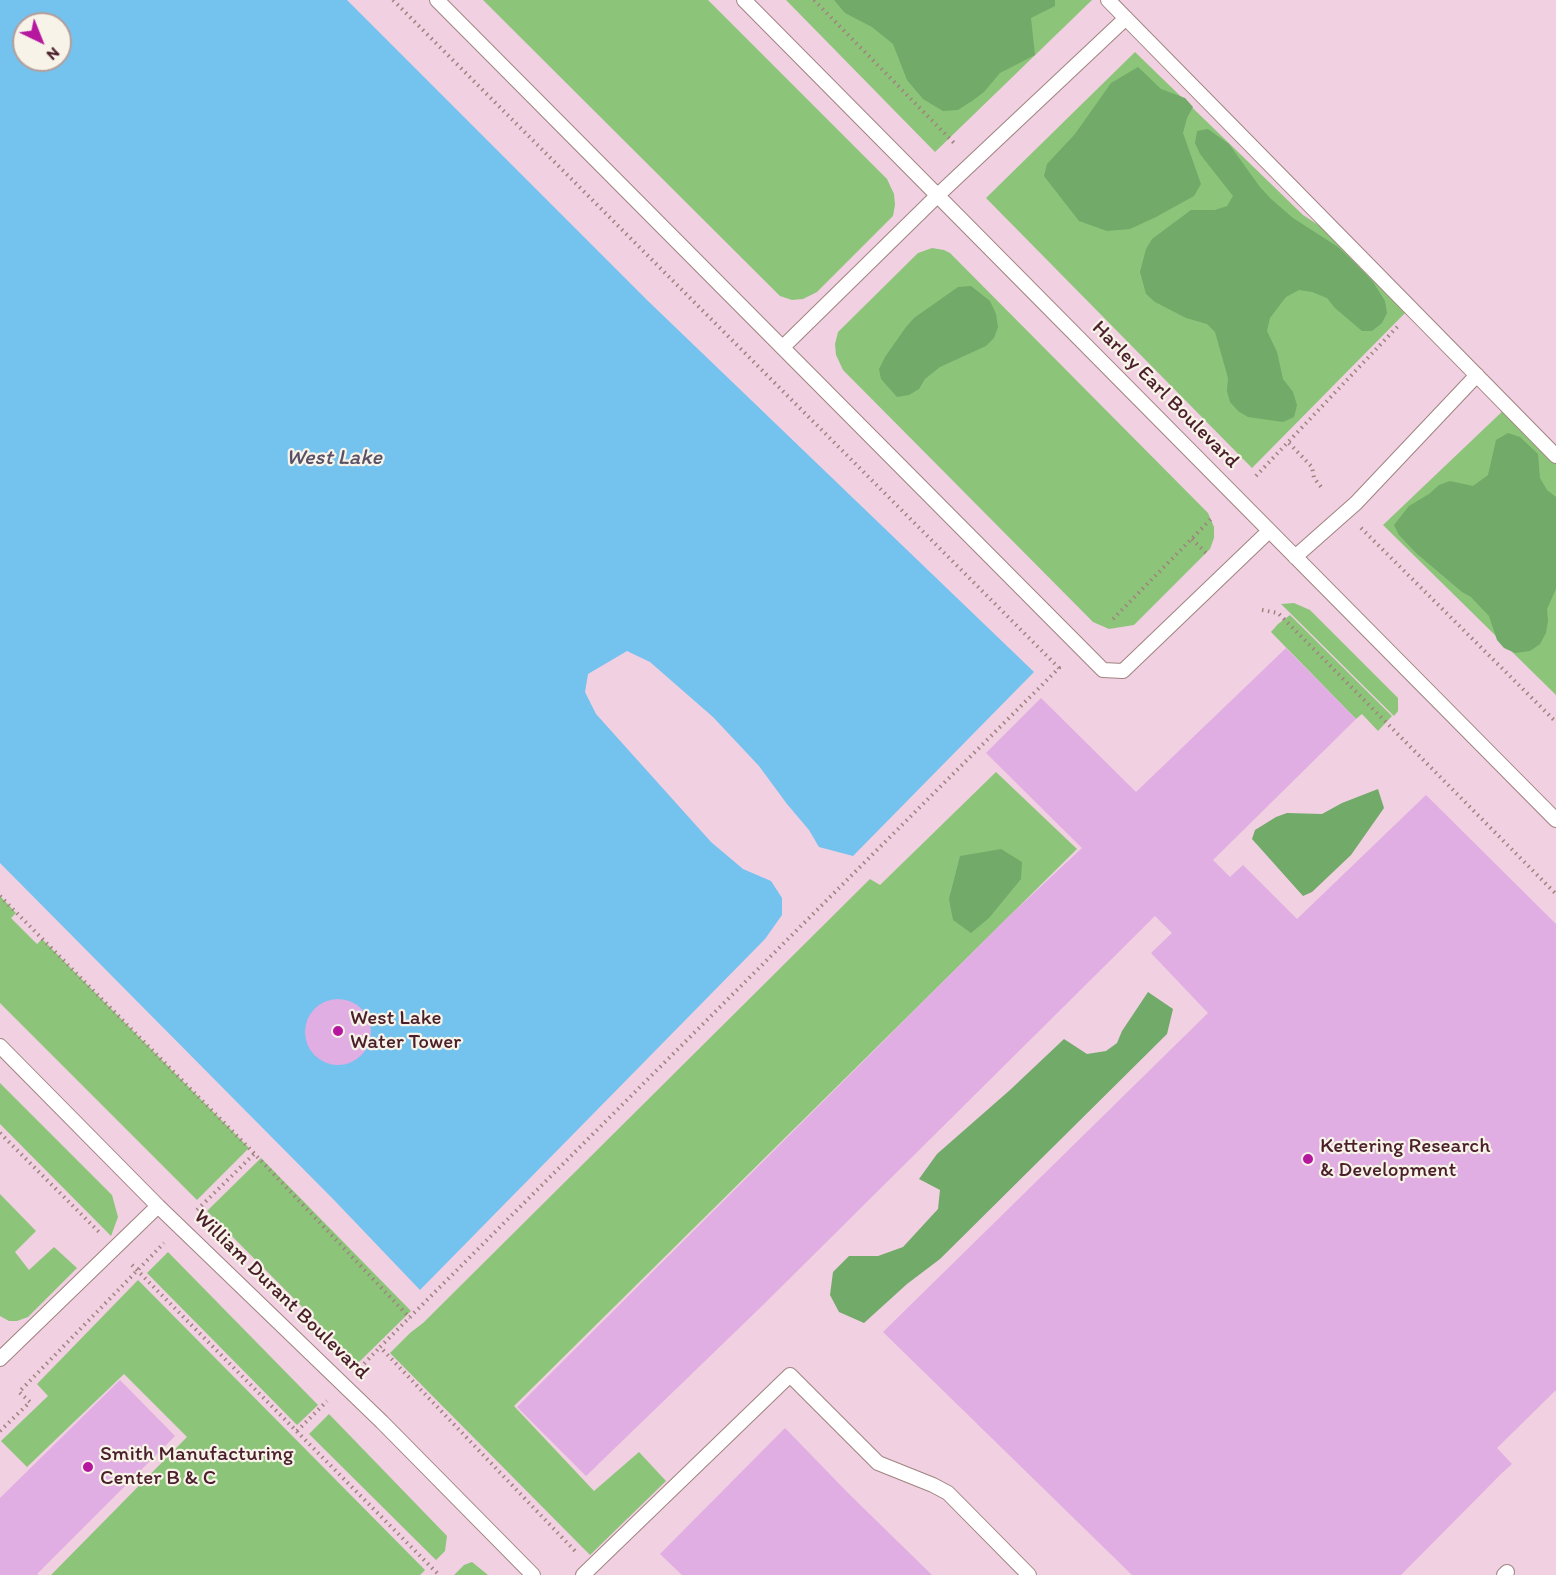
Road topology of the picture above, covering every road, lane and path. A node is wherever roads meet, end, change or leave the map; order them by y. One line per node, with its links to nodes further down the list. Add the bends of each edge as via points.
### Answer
1 (393, 0): 35 (path, via 1059,668)
2 (437, 0): 10 (lane)
3 (744, 0): 8 (lane, Harley Earl Boulevard)
4 (814, 0): 7 (path)
5 (1108, 0): 6 (lane)
6 (1126, 18): 8 (lane); 9 (lane)
7 (955, 144)
8 (938, 195): 10 (lane); 18 (lane, Harley Earl Boulevard)
9 (1413, 310): 11 (lane); 12 (path)
10 (783, 347): 18 (lane, via 1103,670 1123,671)
11 (1477, 375): 13 (lane); 21 (lane, via 1356,503)
12 (1289, 443): 14 (path); 15 (path, via 1312,467)
13 (1556, 456)
14 (1256, 476)
15 (1322, 488)
16 (1210, 519): 19 (path)
17 (1358, 524): 24 (path)
18 (1269, 531): 21 (lane, Harley Earl Boulevard)
19 (1192, 539): 20 (path); 23 (path)
20 (1206, 553)
21 (1295, 557): 25 (lane, Harley Earl Boulevard)
22 (1262, 610): 26 (path, via 1278,614)
23 (1113, 619)
24 (1556, 722)
25 (1556, 820)
26 (1556, 894)
27 (0, 896): 35 (path)
28 (0, 1046): 31 (lane, William Durant Boulevard)
29 (0, 1133): 33 (path)
30 (254, 1154): 32 (path)
31 (158, 1206): 32 (lane, William Durant Boulevard); 33 (lane)
32 (180, 1227): 34 (path); 40 (lane, William Durant Boulevard)
33 (115, 1249): 34 (path); 36 (lane)
34 (137, 1270): 37 (path, via 19,1392 30,1402); 39 (path)
35 (410, 1318): 38 (path, via 380,1347)
36 (0, 1359)
37 (0, 1431)
38 (587, 1571): 41 (lane, via 790,1375 878,1463 948,1494)
39 (439, 1575)
40 (533, 1575)
41 (1029, 1575)

